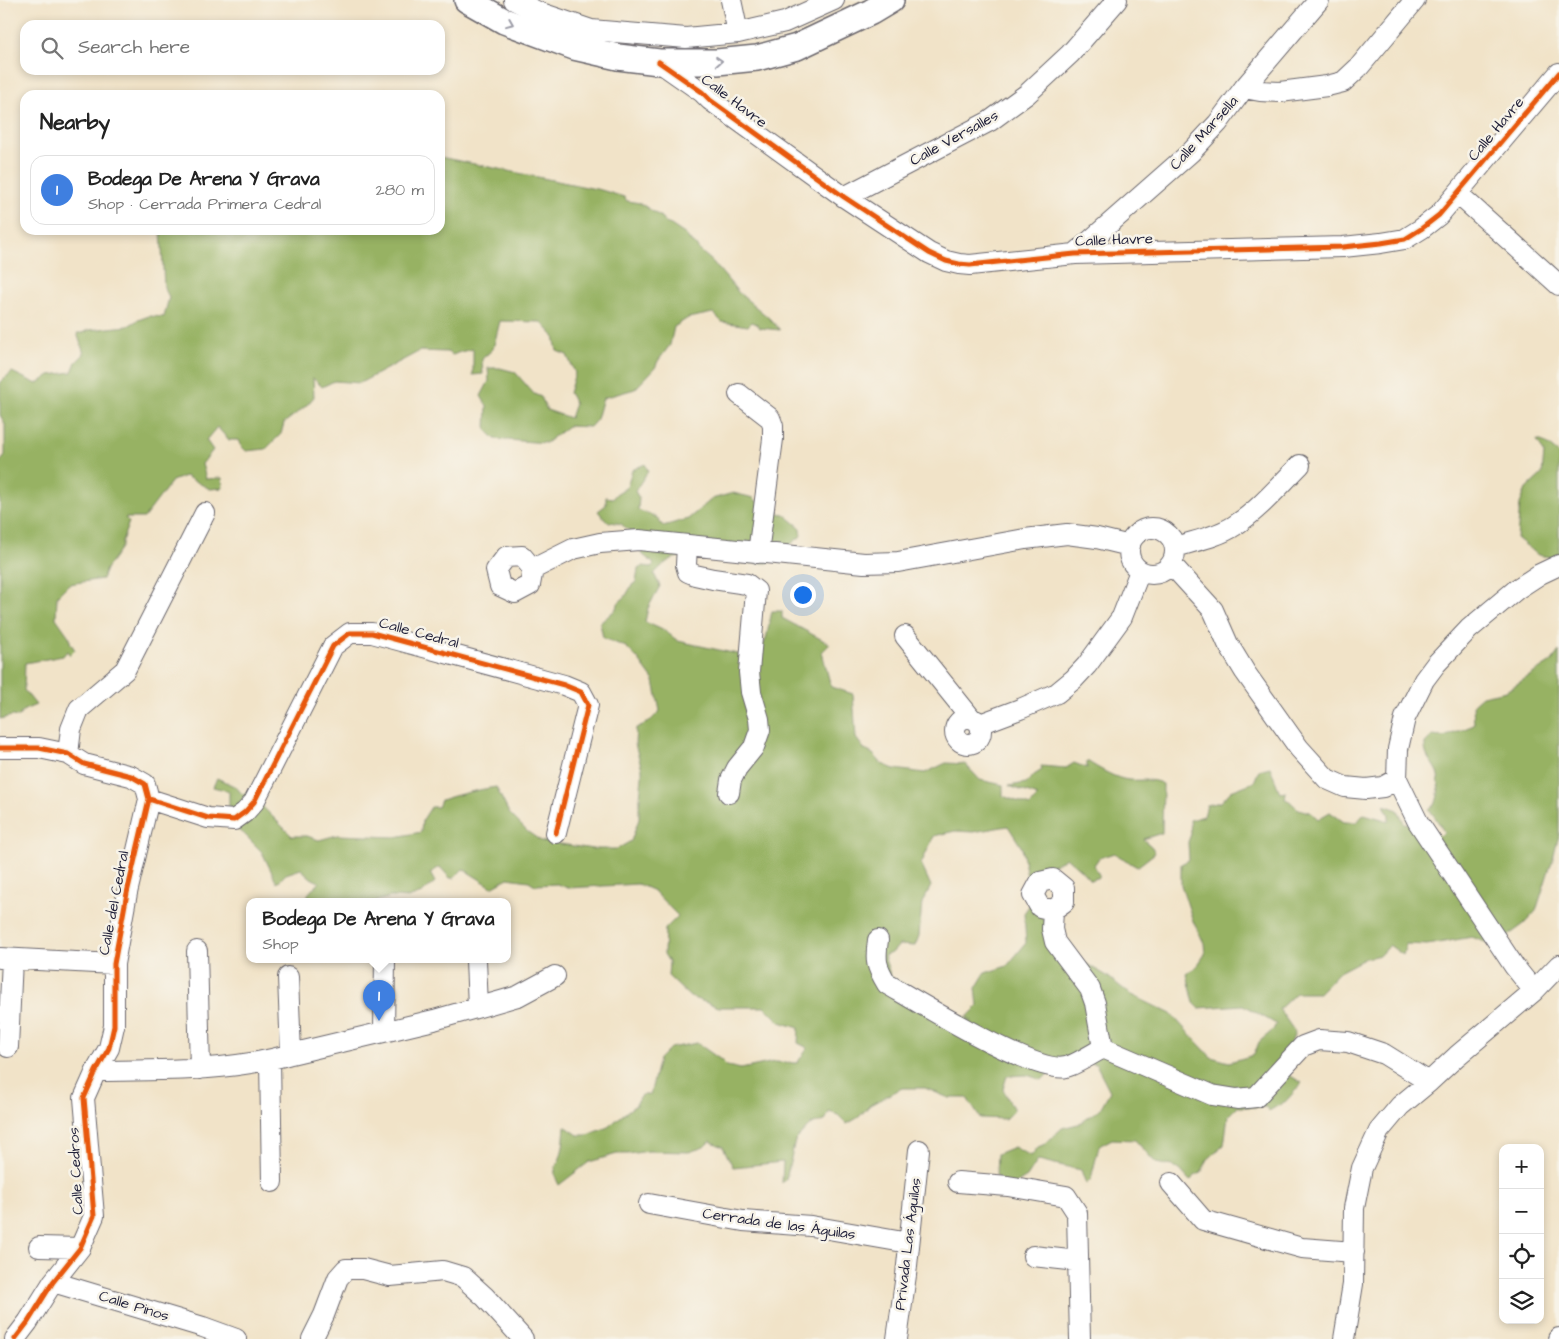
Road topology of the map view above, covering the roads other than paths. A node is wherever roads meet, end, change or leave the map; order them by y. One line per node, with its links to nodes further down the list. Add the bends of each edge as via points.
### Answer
1 (467, 0): 10 (main road, one-way to 10, via 504,21 574,47)
2 (514, 0): 9 (street, via 591,30 686,38)
3 (731, 0): 9 (street)
4 (834, 0): 9 (street, via 785,22)
5 (891, 0): 10 (main road, one-way to 5, via 717,62 773,54 797,47)
6 (1117, 0): 14 (street, Calle Versalles, via 1070,54 1027,94 990,121)
7 (1319, 0): 12 (street, Calle Marsella)
8 (1415, 0): 12 (street, via 1343,82 1280,92)
9 (738, 33)
10 (658, 62): 14 (street, Calle Havre)
11 (1559, 73): 13 (street, Calle Havre)
12 (1244, 88): 15 (street, Calle Marsella, via 1191,152)
13 (1458, 194): 15 (street, Calle Havre, via 1421,229 1405,239 1381,243 1343,247); 16 (street)
14 (844, 197): 15 (street, Calle Havre, via 928,253 946,261 970,265)
15 (1076, 254)
16 (1559, 285)
17 (739, 394): 22 (street, via 770,418 773,426)
18 (1300, 465): 23 (street, via 1259,506 1233,526)
19 (204, 513): 29 (street, via 125,670 79,709 71,729)
20 (687, 545): 22 (street); 25 (street, via 639,540 600,543 573,549); 31 (street, via 688,572 747,584 756,591 749,672 760,730 754,747 736,768)
21 (1130, 546): 22 (street, via 1067,534 898,562 864,563); 23 (street, via 1138,533 1153,528 1168,534 1173,540); 26 (street, via 1132,562)
22 (758, 553)
23 (1174, 556): 26 (street, via 1162,573); 30 (street, via 1213,610 1245,672 1299,748 1327,779 1366,789)
24 (1559, 565): 30 (street, via 1517,589 1469,629 1436,664 1424,680 1406,718 1398,749)
25 (533, 569)
26 (1140, 571): 27 (street, via 1122,617 1074,679 1057,693 1020,709 975,721)
27 (905, 636)
28 (0, 748): 29 (street, via 39,748)
29 (68, 754): 32 (street, via 84,764 131,776 145,784)
30 (1397, 779): 44 (street, via 1418,822 1446,866)
31 (729, 794)
32 (149, 800): 33 (street, Calle Cedral, via 208,818 234,820 245,812 254,802 333,646 350,633 372,633 581,692 588,705); 40 (street, Calle del Cedral, via 126,893)
33 (556, 833)
34 (1053, 910): 48 (street, via 1055,942 1090,989 1096,1003)
35 (878, 940): 48 (street, via 878,970 887,984 987,1041 1049,1067 1066,1067)
36 (198, 951): 51 (street)
37 (6, 958): 40 (street); 47 (street)
38 (385, 963): 46 (street)
39 (476, 963): 45 (street)
40 (114, 964): 52 (street, Calle del Cedral, via 114,1026 109,1048)
41 (1559, 965): 44 (street)
42 (555, 976): 45 (street, via 518,996)
43 (288, 977): 49 (street)
44 (1534, 991): 53 (street)
45 (478, 1008): 46 (street)
46 (384, 1032): 49 (street)
47 (8, 1048)
48 (1103, 1048): 53 (street, via 1212,1095 1237,1099 1256,1097 1303,1046 1319,1040 1348,1042 1384,1054)
49 (291, 1054): 50 (street)
50 (270, 1060): 51 (street); 55 (street)
51 (200, 1068): 52 (street)
52 (96, 1071): 61 (street, Calle Cedros, via 84,1098 94,1216)
53 (1429, 1082): 62 (street, via 1400,1106 1379,1131 1362,1168 1354,1208)
54 (918, 1150): 59 (street, Privada Las Águilas)
55 (272, 1182)
56 (958, 1182): 64 (street, via 1066,1196 1077,1213)
57 (1170, 1183): 62 (street, via 1203,1220 1302,1248)
58 (649, 1204): 59 (street, Cerrada de las Águilas, via 743,1221 811,1226)
59 (909, 1244): 71 (street, Privada Las Águilas)
60 (39, 1247): 61 (street)
61 (80, 1248): 65 (street, Calle Cedros)
62 (1354, 1252): 73 (street, via 1353,1284)
63 (1033, 1256): 64 (street)
64 (1078, 1261): 72 (street)
65 (53, 1282): 66 (street, Calle Pinos); 67 (street, Calle Cedros)
66 (200, 1333): 68 (street, Calle Pinos)
67 (15, 1339)
68 (236, 1339)
69 (312, 1339): 70 (street, via 338,1278 346,1269 363,1269 390,1276 443,1270 463,1276)
70 (522, 1339)
71 (897, 1339)
72 (1080, 1339)
73 (1344, 1339)

